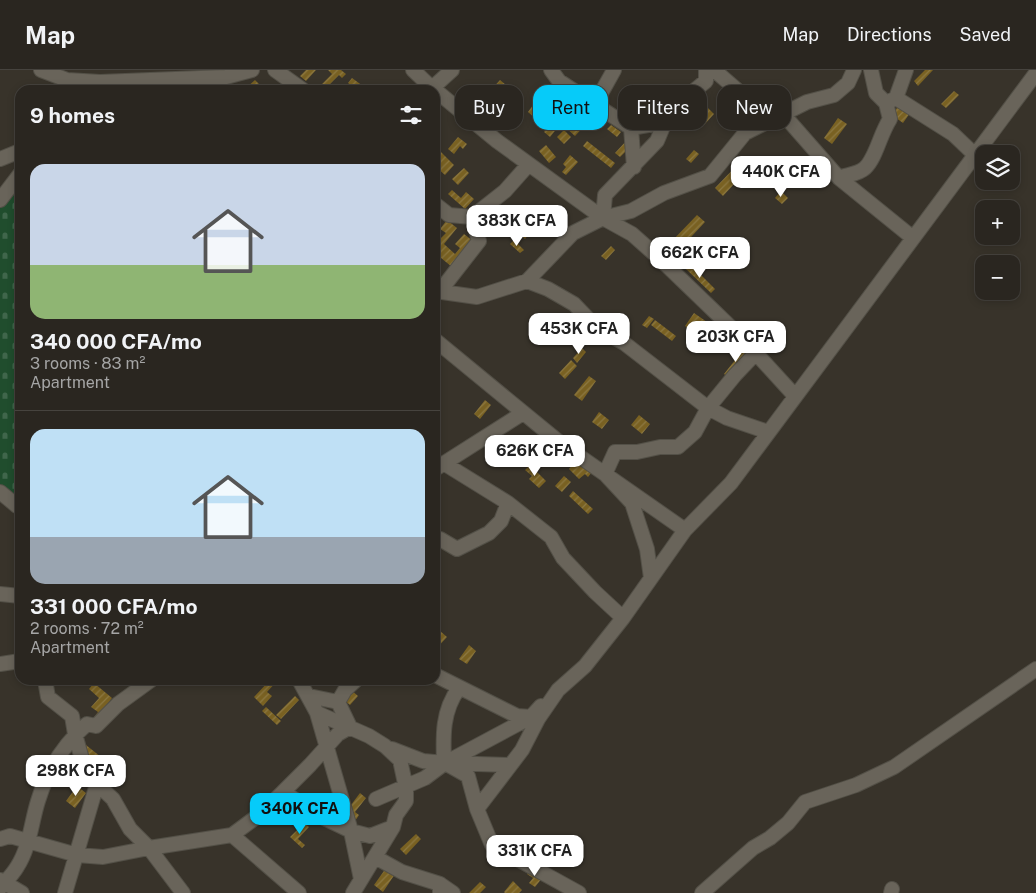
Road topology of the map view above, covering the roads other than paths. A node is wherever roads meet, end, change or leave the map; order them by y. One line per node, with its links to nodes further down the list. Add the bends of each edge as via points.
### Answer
1 (41, 70): 14 (street)
2 (252, 70): 14 (street, via 226,77)
3 (275, 70): 15 (street)
4 (414, 70): 16 (street)
5 (452, 70): 17 (street)
6 (551, 70): 18 (street)
7 (614, 70): 19 (street)
8 (706, 70): 20 (street, via 706,81)
9 (714, 70): 21 (street)
10 (854, 70): 24 (street, via 848,83 834,95)
11 (871, 70): 23 (street, via 876,93)
12 (906, 70): 23 (street)
13 (1030, 74): 29 (street)
14 (68, 84)
15 (296, 85)
16 (429, 85)
17 (437, 85)
18 (565, 85)
19 (606, 85)
20 (701, 85)
21 (731, 85)
22 (440, 95): 33 (street)
23 (891, 100): 31 (street, via 953,134); 35 (street, via 890,119 864,170)
24 (791, 109)
25 (791, 123): 35 (street)
26 (631, 130): 34 (street)
27 (662, 130): 34 (street, via 657,141)
28 (751, 130): 40 (street, via 710,176 664,193 631,211)
29 (982, 145)
30 (15, 153): 32 (street)
31 (975, 155): 41 (street)
32 (0, 159)
33 (529, 164): 39 (street, via 505,190); 40 (street)
34 (634, 167): 40 (street, via 605,195)
35 (838, 178): 41 (street)
36 (15, 180): 37 (street)
37 (0, 200)
38 (440, 208): 39 (street, via 449,215)
39 (472, 217): 43 (street, via 479,241)
40 (603, 218): 42 (street, via 573,233); 46 (street, via 632,234)
41 (913, 238): 47 (street)
42 (527, 281): 44 (street, via 477,296); 48 (street, via 574,304 596,326 624,343)
43 (440, 287)
44 (440, 291)
45 (440, 344): 49 (street)
46 (756, 354): 47 (street); 48 (street)
47 (796, 396): 50 (street)
48 (708, 408): 50 (street); 52 (street, via 695,432 678,447 615,452)
49 (523, 413): 51 (street); 52 (street)
50 (768, 432): 56 (street, via 731,483)
51 (440, 466): 54 (street)
52 (605, 474): 56 (street); 58 (street, via 632,503 647,549)
53 (0, 492): 55 (street)
54 (508, 503): 57 (street, via 501,521 489,533 457,549); 61 (street, via 551,537 563,558)
55 (15, 504)
56 (685, 530): 58 (street)
57 (440, 538)
58 (651, 578): 61 (street)
59 (0, 594): 60 (street)
60 (15, 596)
61 (623, 618): 71 (street, via 585,666)
62 (15, 662): 63 (street)
63 (0, 664)
64 (1036, 669): 104 (street, via 894,766 856,785 805,802 788,823 753,848)
65 (440, 678): 70 (street)
66 (46, 685): 77 (street, via 48,698 72,716)
67 (144, 685): 77 (street, via 96,726 87,724)
68 (302, 685): 72 (street)
69 (350, 685): 73 (street)
70 (459, 688): 75 (street, via 517,716); 80 (street, via 451,698 443,728)
71 (558, 690): 75 (street); 81 (street, via 522,750)
72 (309, 696): 73 (street); 74 (street)
73 (338, 702): 76 (street)
74 (317, 713): 76 (street); 79 (street)
75 (531, 717): 80 (street)
76 (350, 726): 78 (street); 79 (street)
77 (75, 734): 82 (street, via 83,763); 91 (street, via 56,759 38,801)
78 (385, 746): 80 (street, via 423,761); 84 (street, via 400,760)
79 (326, 748): 83 (street); 88 (street)
80 (445, 763): 81 (street); 84 (street); 86 (street, via 468,776)
81 (509, 765): 86 (street)
82 (97, 784): 92 (street, via 113,799 130,829); 93 (street)
83 (283, 792): 88 (street); 89 (street)
84 (406, 794): 85 (street); 87 (street)
85 (376, 799)
86 (477, 809): 103 (street, via 492,845)
87 (393, 827): 88 (street, via 370,836); 94 (street)
88 (351, 832): 96 (street)
89 (232, 835): 92 (street); 101 (street)
90 (0, 839): 91 (street, via 10,836)
91 (29, 841): 93 (street); 95 (street, via 18,867)
92 (149, 848): 93 (street, via 103,857); 100 (street)
93 (77, 855): 99 (street)
94 (375, 857): 96 (street); 97 (street)
95 (1, 884): 98 (street)
96 (359, 887)
97 (440, 889): 102 (street)
98 (22, 893)
99 (65, 893)
100 (183, 893)
101 (299, 893)
102 (453, 893)
103 (579, 893)
104 (702, 893)

